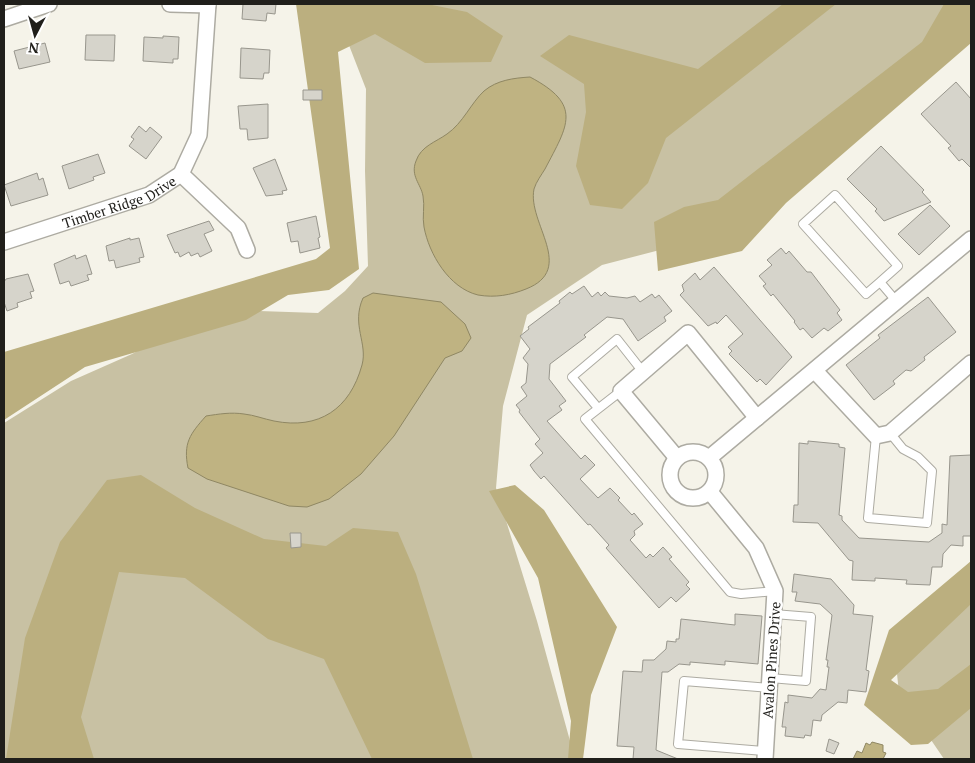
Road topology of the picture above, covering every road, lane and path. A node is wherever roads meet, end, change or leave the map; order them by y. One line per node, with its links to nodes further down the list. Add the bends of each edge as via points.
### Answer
1 (49, 4): 4 (street)
2 (170, 4): 3 (street)
3 (208, 4): 5 (street, Timber Ridge Drive, via 199,135)
4 (4, 19)
5 (181, 174): 7 (street, Timber Ridge Drive, via 149,195); 8 (street, via 238,228)
6 (971, 239): 10 (street)
7 (4, 242)
8 (247, 250)
9 (880, 282): 9 (lane, via 898,266 835,195 803,224 866,294); 10 (lane)
10 (897, 302): 12 (street)
11 (971, 363): 17 (street)
12 (815, 371): 16 (street); 17 (street)
13 (642, 372): 14 (street); 15 (lane, via 617,338 572,378); 16 (street, via 688,333)
14 (620, 391): 15 (lane); 18 (street)
15 (598, 408): 21 (lane, via 585,419 730,592)
16 (757, 418): 19 (street)
17 (883, 434): 17 (lane, via 868,518 927,523 932,470)
18 (677, 458): 19 (street, via 696,452); 20 (street, via 670,470 671,486 676,492 689,499 697,499)
19 (708, 458): 20 (street, via 716,478)
20 (710, 492): 21 (street, Avalon Pines Drive, via 756,548)
21 (775, 591): 22 (street, Avalon Pines Drive)
22 (774, 614): 23 (street, Avalon Pines Drive); 23 (lane, via 811,617 806,680)
23 (770, 683): 24 (street, Avalon Pines Drive); 24 (lane, via 684,681 678,744)
24 (765, 755)

